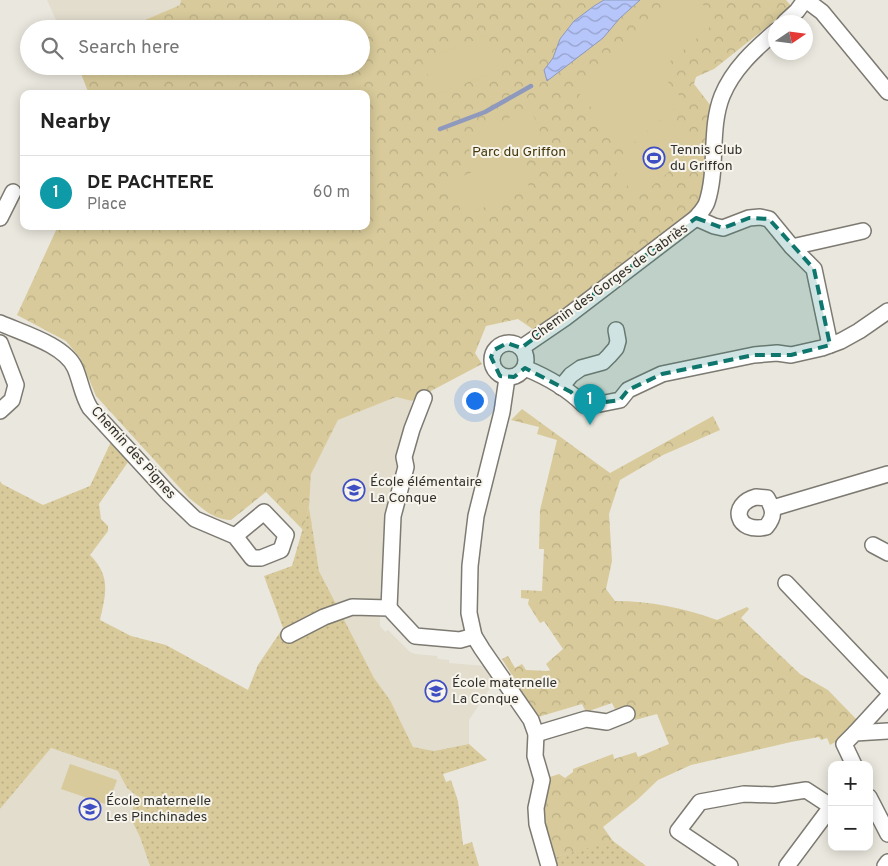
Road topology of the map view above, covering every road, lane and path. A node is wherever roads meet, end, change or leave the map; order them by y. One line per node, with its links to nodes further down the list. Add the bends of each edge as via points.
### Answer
1 (805, 0): 2 (street); 4 (street, via 822,12)
2 (792, 15)
3 (768, 39): 7 (street, Chemin des Gorges de Cabriès, via 736,69 722,95 717,112 710,188 706,204)
4 (888, 92)
5 (13, 192): 6 (street)
6 (0, 218)
7 (696, 218): 9 (street, via 723,228 760,217 769,220); 15 (street, Chemin des Gorges de Cabriès, via 566,318)
8 (863, 231): 9 (street)
9 (792, 247): 14 (street, via 814,269)
10 (888, 311): 14 (street, via 859,331)
11 (0, 323): 23 (street, Chemin des Pignes, via 59,349 68,357 90,408 169,494 194,519)
12 (616, 330): 18 (street, via 618,341 609,356 602,362 581,368)
13 (0, 343): 20 (street, via 16,385 12,400)
14 (830, 345): 18 (street, via 791,355 754,354 662,374 628,390 620,400 600,404 584,405)
15 (521, 348): 16 (street, via 525,354); 17 (street, via 507,343 494,350 492,365 495,371)
16 (525, 368): 17 (street, via 520,374); 18 (street)
17 (507, 378): 29 (street, via 502,412 476,516 469,613)
18 (561, 387)
19 (424, 398): 27 (street, via 404,457 406,467 393,516)
20 (0, 411)
21 (888, 474): 22 (street)
22 (773, 508)
23 (235, 536)
24 (873, 545): 25 (street)
25 (888, 552)
26 (786, 582): 30 (street)
27 (389, 608): 28 (street, via 352,607); 29 (street, via 415,636 460,640)
28 (289, 635)
29 (474, 636): 35 (street, via 531,720)
30 (888, 690)
31 (888, 697): 34 (street)
32 (627, 714): 35 (street, via 606,722 586,719)
33 (888, 730): 34 (street)
34 (855, 733): 36 (street, via 844,744)
35 (536, 734): 42 (street, via 535,756 542,780 536,808 537,824)
36 (852, 761)
37 (830, 806): 43 (street, via 806,790 774,795 744,794 700,802 678,831)
38 (873, 806): 40 (street)
39 (828, 811): 44 (street)
40 (888, 834)
41 (888, 862): 45 (street)
42 (549, 866)
43 (730, 866)
44 (787, 866)
45 (885, 866)

